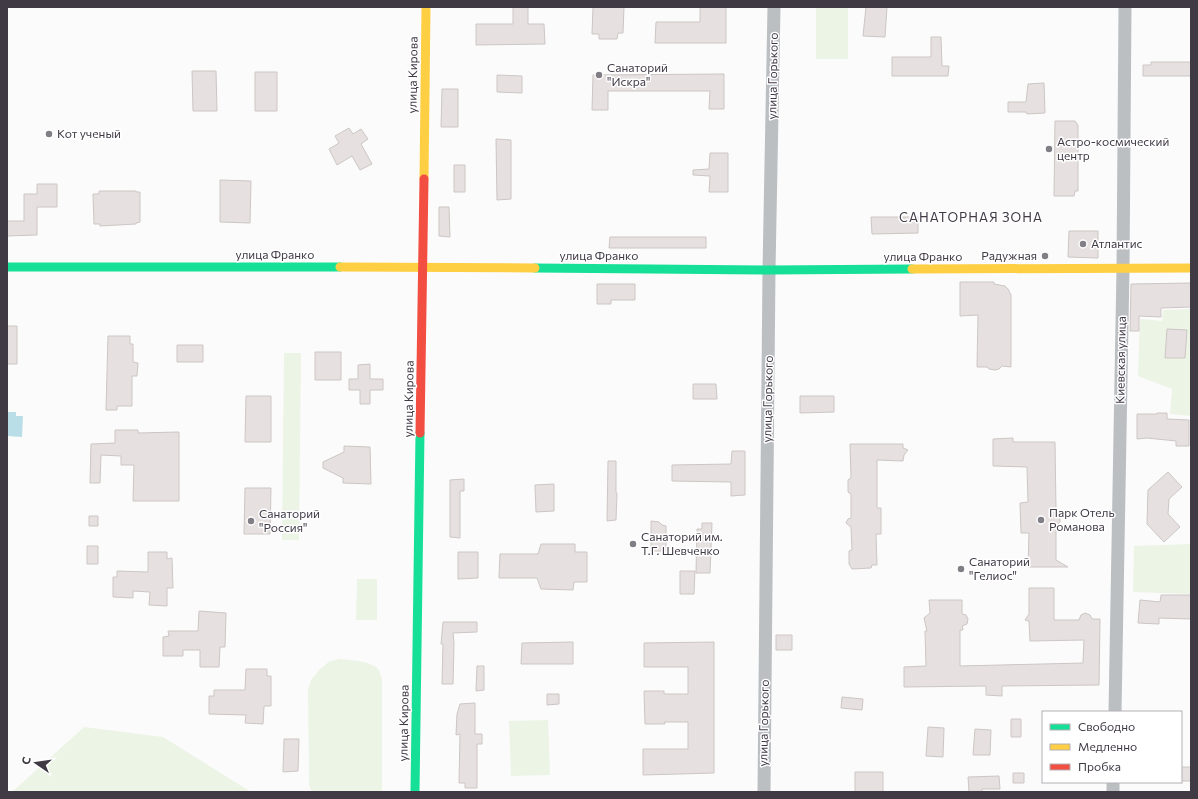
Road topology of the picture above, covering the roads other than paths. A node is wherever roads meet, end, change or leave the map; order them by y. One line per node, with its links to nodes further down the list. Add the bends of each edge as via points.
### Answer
1 (426, 7): 5 (street, улица Кирова)
2 (774, 7): 8 (street, улица Горького)
3 (1125, 7): 7 (street, Киевская улица)
4 (7, 267): 5 (street, улица Франко)
5 (423, 267): 8 (street, улица Франко); 10 (street, улица Кирова)
6 (1191, 268): 7 (street, улица Франко)
7 (1122, 269): 8 (street, улица Франко); 9 (street, Киевская улица)
8 (769, 270): 11 (street, улица Горького)
9 (1115, 711)
10 (415, 792)
11 (764, 792)

